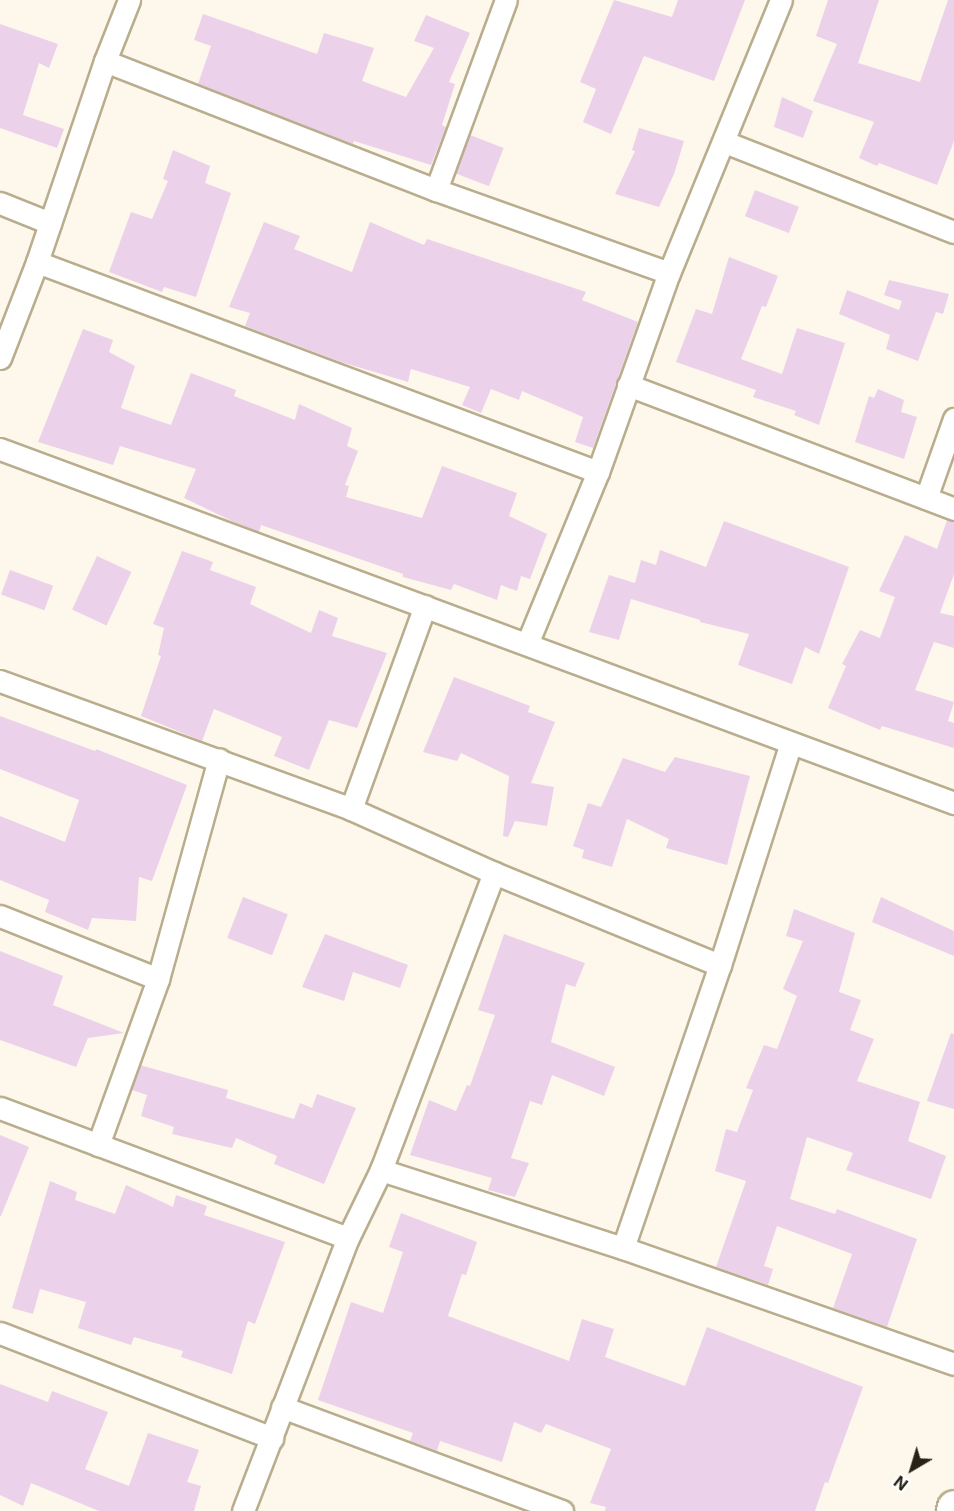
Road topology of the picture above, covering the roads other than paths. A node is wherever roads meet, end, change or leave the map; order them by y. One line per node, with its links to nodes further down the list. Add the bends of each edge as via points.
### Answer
1 (129, 0): 4 (street)
2 (506, 0): 6 (street)
3 (781, 0): 5 (street)
4 (105, 61): 6 (street); 8 (street)
5 (725, 142): 9 (street); 11 (street)
6 (436, 190): 11 (street)
7 (0, 203): 8 (street)
8 (50, 223): 10 (street)
9 (954, 232)
10 (37, 262): 12 (street); 16 (street)
11 (669, 273): 13 (street)
12 (0, 358)
13 (628, 385): 16 (street); 17 (street)
14 (954, 419): 17 (street)
15 (0, 449): 19 (street)
16 (598, 472): 20 (street)
17 (926, 498): 18 (street)
18 (954, 509)
19 (424, 606): 20 (street); 25 (street)
20 (527, 644): 22 (street)
21 (0, 681): 23 (street)
22 (791, 743): 24 (street); 28 (street)
23 (219, 759): 25 (street); 29 (street)
24 (954, 803)
25 (351, 809): 26 (street)
26 (494, 873): 28 (street); 32 (street)
27 (0, 916): 29 (street)
28 (720, 965): 34 (street)
29 (159, 979): 31 (street)
30 (0, 1108): 31 (street)
31 (98, 1145): 33 (street)
32 (381, 1170): 33 (street); 34 (street)
33 (348, 1238): 37 (street)
34 (623, 1248): 36 (street)
35 (0, 1333): 38 (street)
36 (954, 1364)
37 (282, 1407): 38 (street); 40 (street)
38 (272, 1438): 39 (street)
39 (243, 1511)
40 (562, 1511)

